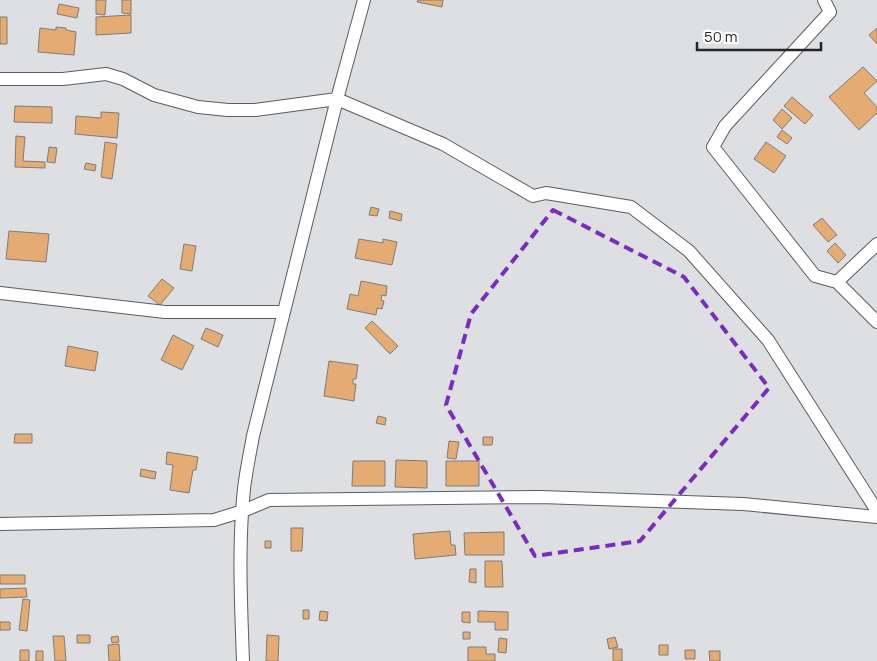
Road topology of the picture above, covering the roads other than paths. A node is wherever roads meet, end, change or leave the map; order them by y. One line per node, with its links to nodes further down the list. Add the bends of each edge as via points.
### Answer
1 (364, 0): 4 (street)
2 (824, 0): 6 (street, via 830,12 725,126 714,147 815,276)
3 (0, 79): 4 (street, via 63,79 106,74 154,95 198,107 228,110)
4 (337, 100): 8 (street); 11 (street, via 444,144 533,196 546,193 631,207 689,251 768,340)
5 (877, 244): 6 (street)
6 (837, 282): 9 (street)
7 (0, 293): 8 (street, via 165,312)
8 (284, 312): 10 (street, via 252,436)
9 (877, 322)
10 (243, 511): 12 (street, via 270,500 541,497 743,504); 13 (street, via 214,520); 14 (street)
11 (877, 511)
12 (877, 517)
13 (0, 524)
14 (243, 661)

